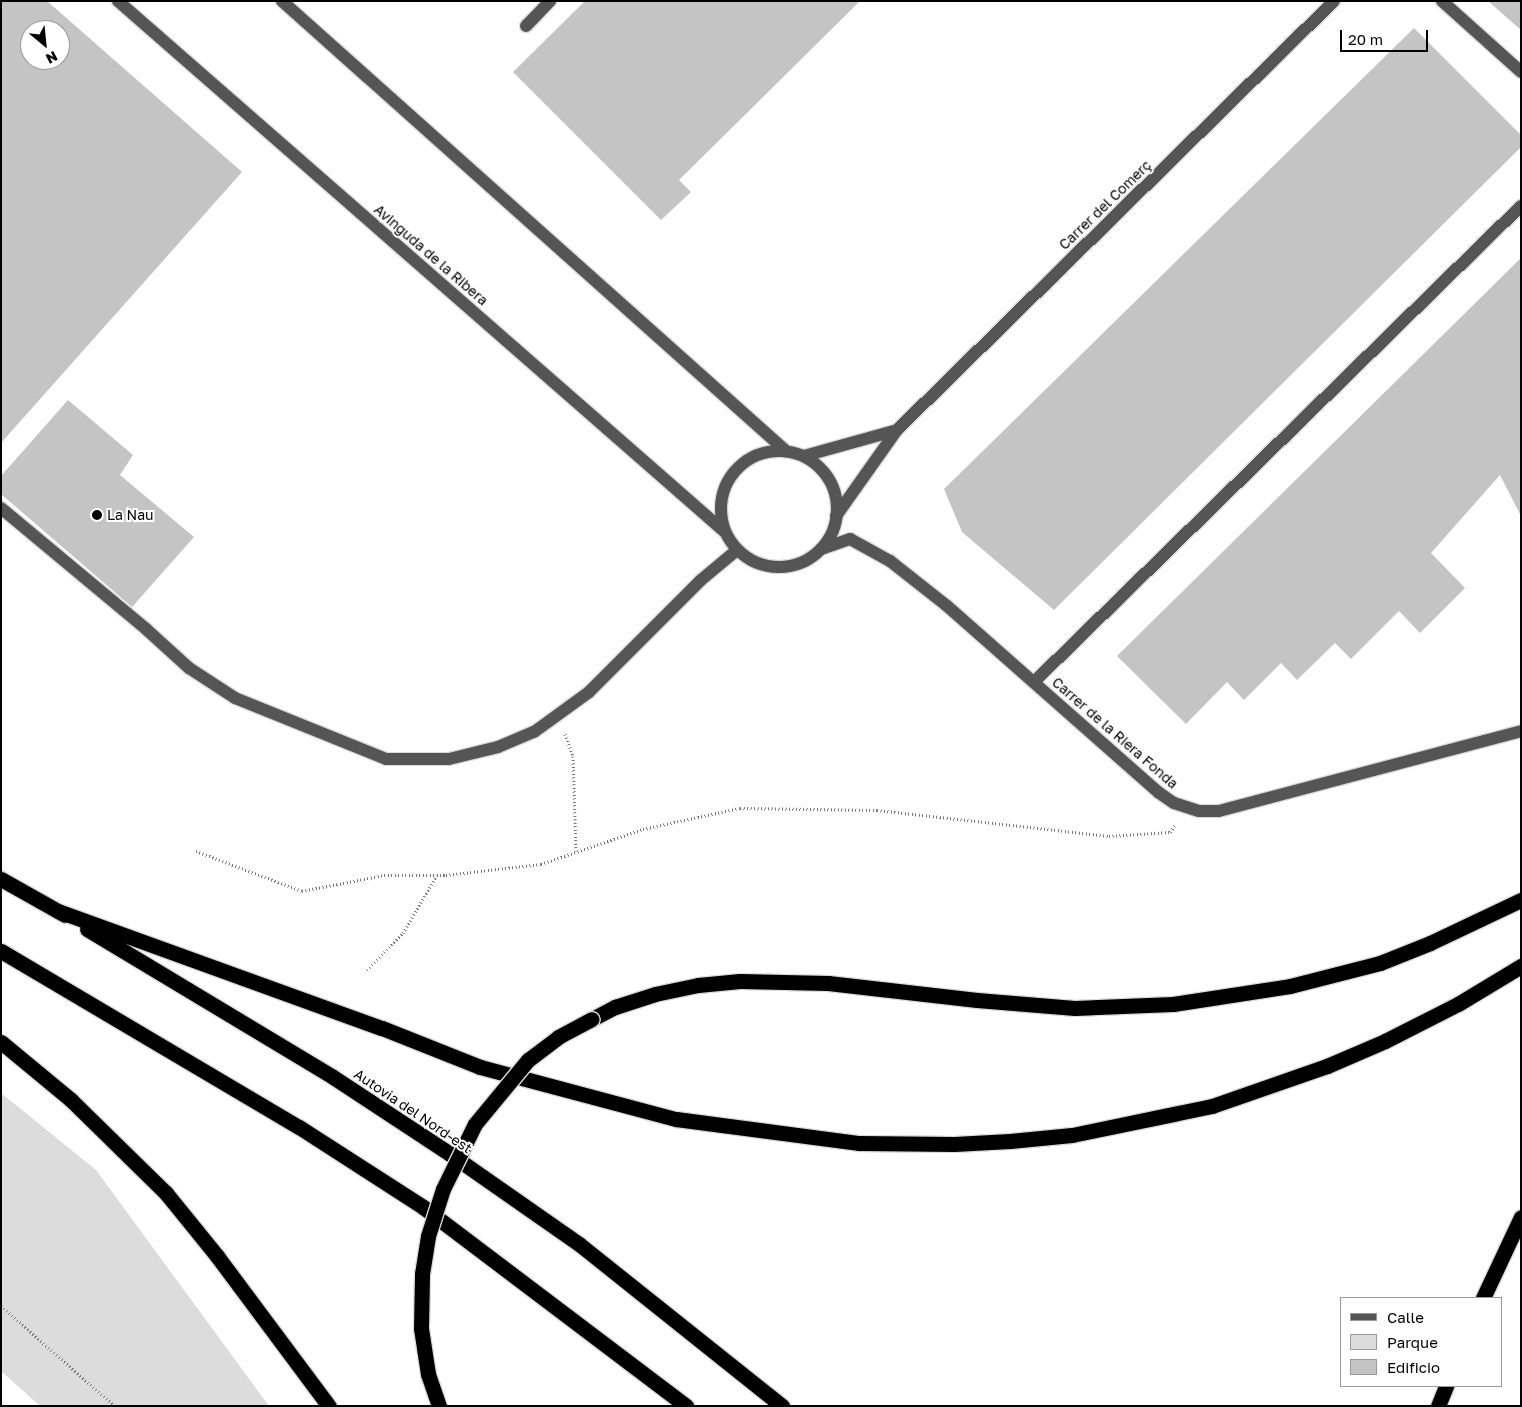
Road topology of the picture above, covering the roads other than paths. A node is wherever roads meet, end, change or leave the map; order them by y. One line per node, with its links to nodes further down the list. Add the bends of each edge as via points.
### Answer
1 (282, 1): 10 (street)
2 (550, 1): 6 (street)
3 (1334, 1): 9 (street, Carrer del Comerç)
4 (1442, 1): 7 (street)
5 (121, 2): 14 (street, Avinguda de la Ribera)
6 (526, 26)
7 (1521, 72)
8 (1521, 206): 17 (street)
9 (897, 430): 11 (street, Carrer del Comerç); 13 (street, Carrer del Comerç)
10 (786, 451): 11 (street); 14 (street, via 752,457 738,467 727,482 722,498 720,515)
11 (804, 456): 13 (street, via 819,466 830,481 836,498)
12 (1, 508): 16 (street, via 189,668 235,698 386,759 449,759 498,747 534,732 589,692 701,580)
13 (836, 516): 15 (street, via 832,534)
14 (725, 532): 16 (street)
15 (821, 549): 16 (street, via 806,560 788,566 752,561); 17 (street, Carrer de la Riera Fonda, via 850,539 890,561)
16 (737, 550)
17 (1034, 682): 18 (street, Carrer de la Riera Fonda, via 1158,792 1174,803 1198,811 1219,811)
18 (1521, 732)
19 (1, 880): 21 (highway, Autovia del Nord-est)
20 (1521, 900): 29 (highway, bridge, via 1380,963 1290,986 1173,1004 1075,1008 828,983 740,981 698,985 615,1007 558,1037 528,1060 475,1124 443,1189 428,1236 422,1274 422,1328 428,1374)
21 (58, 911): 23 (highway, via 489,1070 676,1119 859,1143 1010,1142 1072,1135 1212,1106 1327,1066 1385,1041 1458,1004); 31 (highway, Autovia del Nord-est, via 333,1077 450,1154 579,1244)
22 (1, 951): 30 (highway, via 299,1127 423,1207)
23 (1521, 966)
24 (1, 1042): 28 (highway, via 71,1100 166,1193)
25 (1521, 1217): 26 (highway)
26 (1483, 1297)
27 (1446, 1387): 32 (highway)
28 (329, 1406)
29 (439, 1406)
30 (686, 1406)
31 (782, 1406)
32 (1438, 1406)

